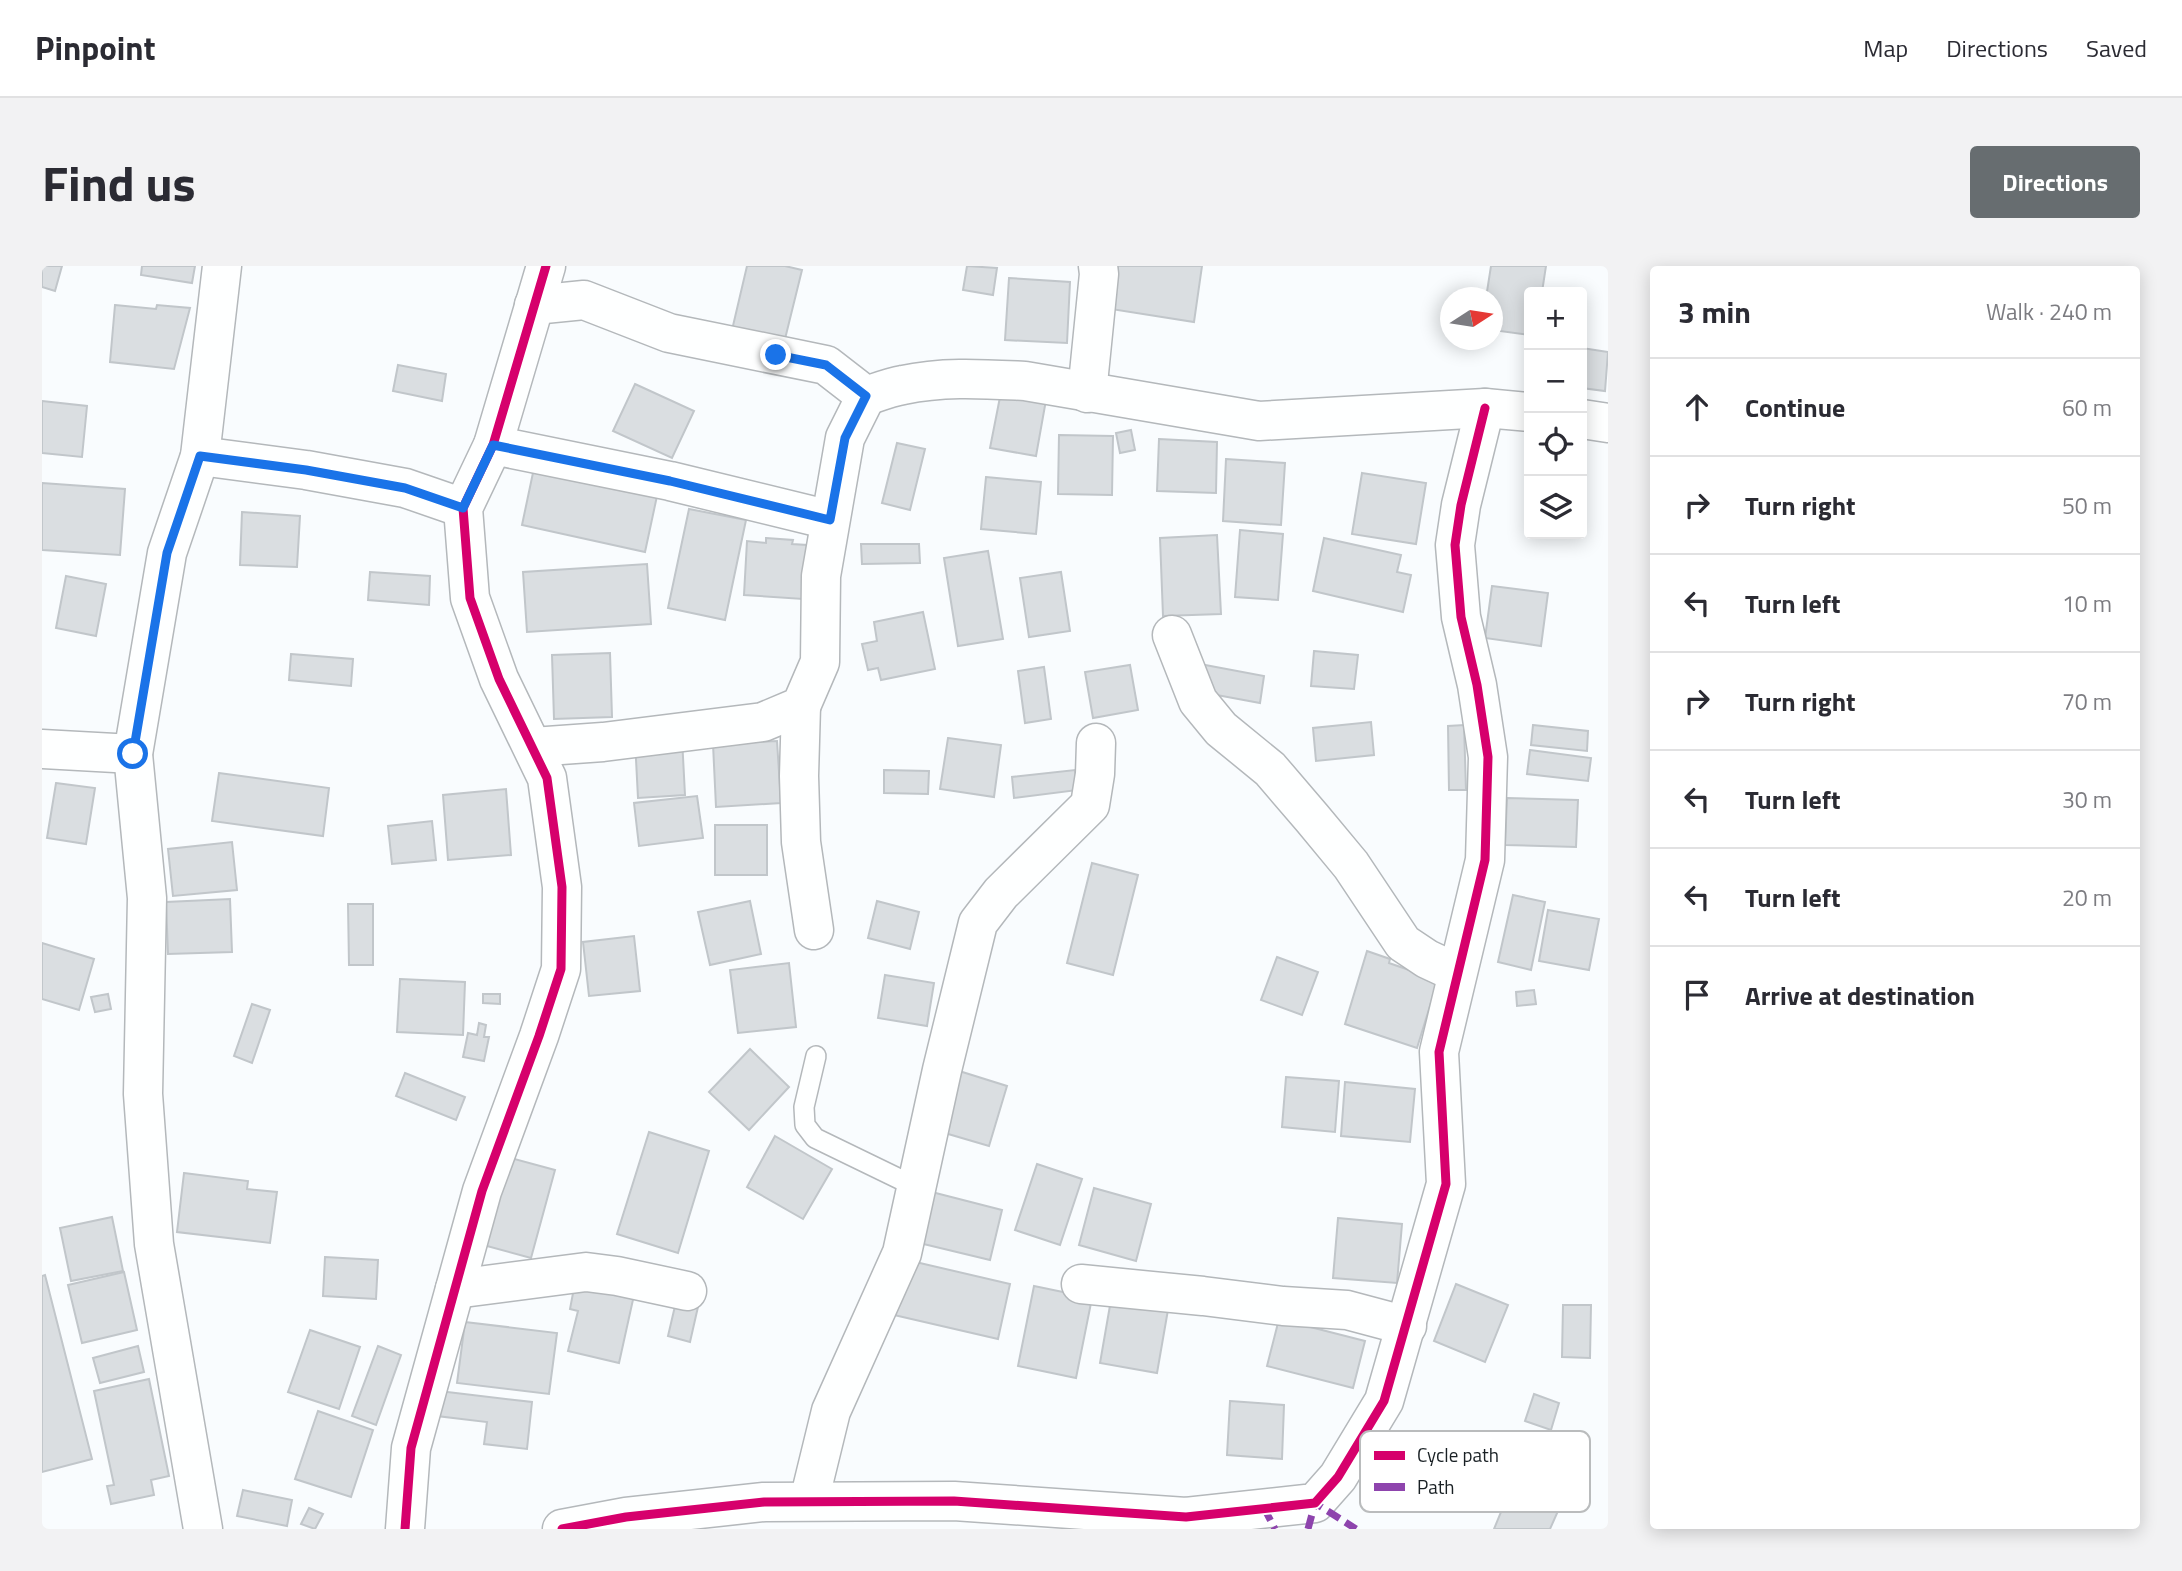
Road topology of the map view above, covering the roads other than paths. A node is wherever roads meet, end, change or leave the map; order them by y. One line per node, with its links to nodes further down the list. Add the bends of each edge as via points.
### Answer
1 (222, 266): 12 (street)
2 (546, 266): 4 (street)
3 (1098, 266): 5 (street)
4 (534, 305): 6 (street, via 584,300 670,333 826,365); 11 (street)
5 (1087, 393): 6 (street, via 1025,382 946,379 904,384); 7 (street, via 1259,421)
6 (866, 396): 14 (street, via 845,438)
7 (1485, 408): 8 (street); 22 (street, via 1455,545 1461,617 1488,757 1485,860)
8 (1524, 412)
9 (1587, 420): 10 (street)
10 (1608, 423)
11 (493, 445): 13 (street); 14 (street)
12 (200, 456): 13 (street, via 405,488); 20 (street, via 167,553)
13 (463, 508): 18 (street, via 470,598 499,679)
14 (830, 520): 16 (street, via 821,576 820,662)
15 (1172, 635): 22 (street, via 1198,701 1221,729 1270,769 1351,864 1402,943)
16 (801, 706): 18 (street, via 763,722); 21 (street, via 800,842)
17 (1096, 743): 24 (street, via 1090,805 1001,893 978,923)
18 (533, 747): 26 (street, via 547,778 562,887 561,969 482,1191)
19 (42, 749): 20 (street)
20 (133, 754): 32 (street, via 147,898 143,1094 154,1244)
21 (814, 930)
22 (1457, 973): 28 (street, via 1439,1052 1446,1184)
23 (816, 1056): 24 (lane, via 804,1107 805,1125 815,1138)
24 (916, 1187): 31 (street, via 902,1253 831,1411)
25 (1080, 1284): 28 (street, via 1347,1310)
26 (455, 1289): 27 (street, via 586,1272); 33 (street, via 411,1448)
27 (687, 1291)
28 (1407, 1326): 29 (street, via 1384,1401)
29 (1366, 1431)
30 (1360, 1441): 31 (street, via 1315,1503 1186,1517 954,1501)
31 (825, 1510): 34 (street, via 714,1506)
32 (203, 1529)
33 (405, 1529)
34 (562, 1529)

